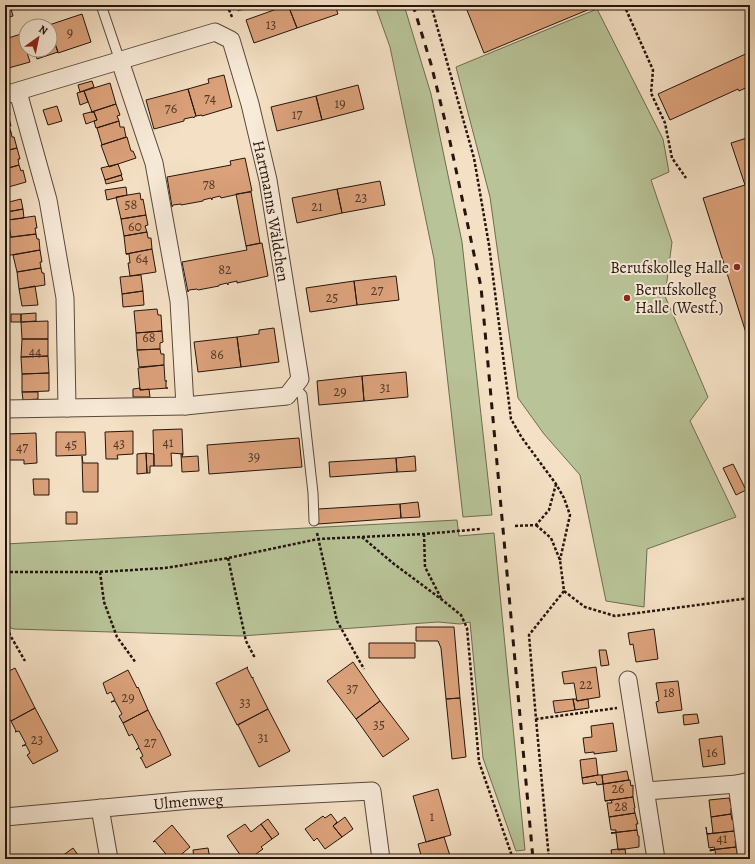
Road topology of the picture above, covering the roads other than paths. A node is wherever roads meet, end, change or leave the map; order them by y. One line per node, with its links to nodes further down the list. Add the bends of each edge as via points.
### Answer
1 (101, 5): 2 (lane)
2 (120, 61): 3 (street, Hartmanns Wäldchen); 4 (street, Hartmanns Wäldchen, via 215,32 231,40 250,104 268,180 300,379); 5 (street, via 154,163 179,301)
3 (12, 94): 6 (street, Hartmanns Wäldchen, via 48,200 64,298)
4 (294, 387): 5 (street, via 287,396); 8 (lane, via 302,396)
5 (185, 406): 6 (street)
6 (68, 408): 7 (street)
7 (5, 409)
8 (314, 521)
9 (628, 680): 11 (street)
10 (744, 782): 11 (street); 17 (street)
11 (646, 791): 16 (street)
12 (100, 808): 13 (street, Ulmenweg); 14 (street); 15 (street, Ulmenweg, via 191,800 372,791)
13 (5, 817)
14 (109, 859)
15 (381, 859)
16 (656, 859)
17 (747, 859)

